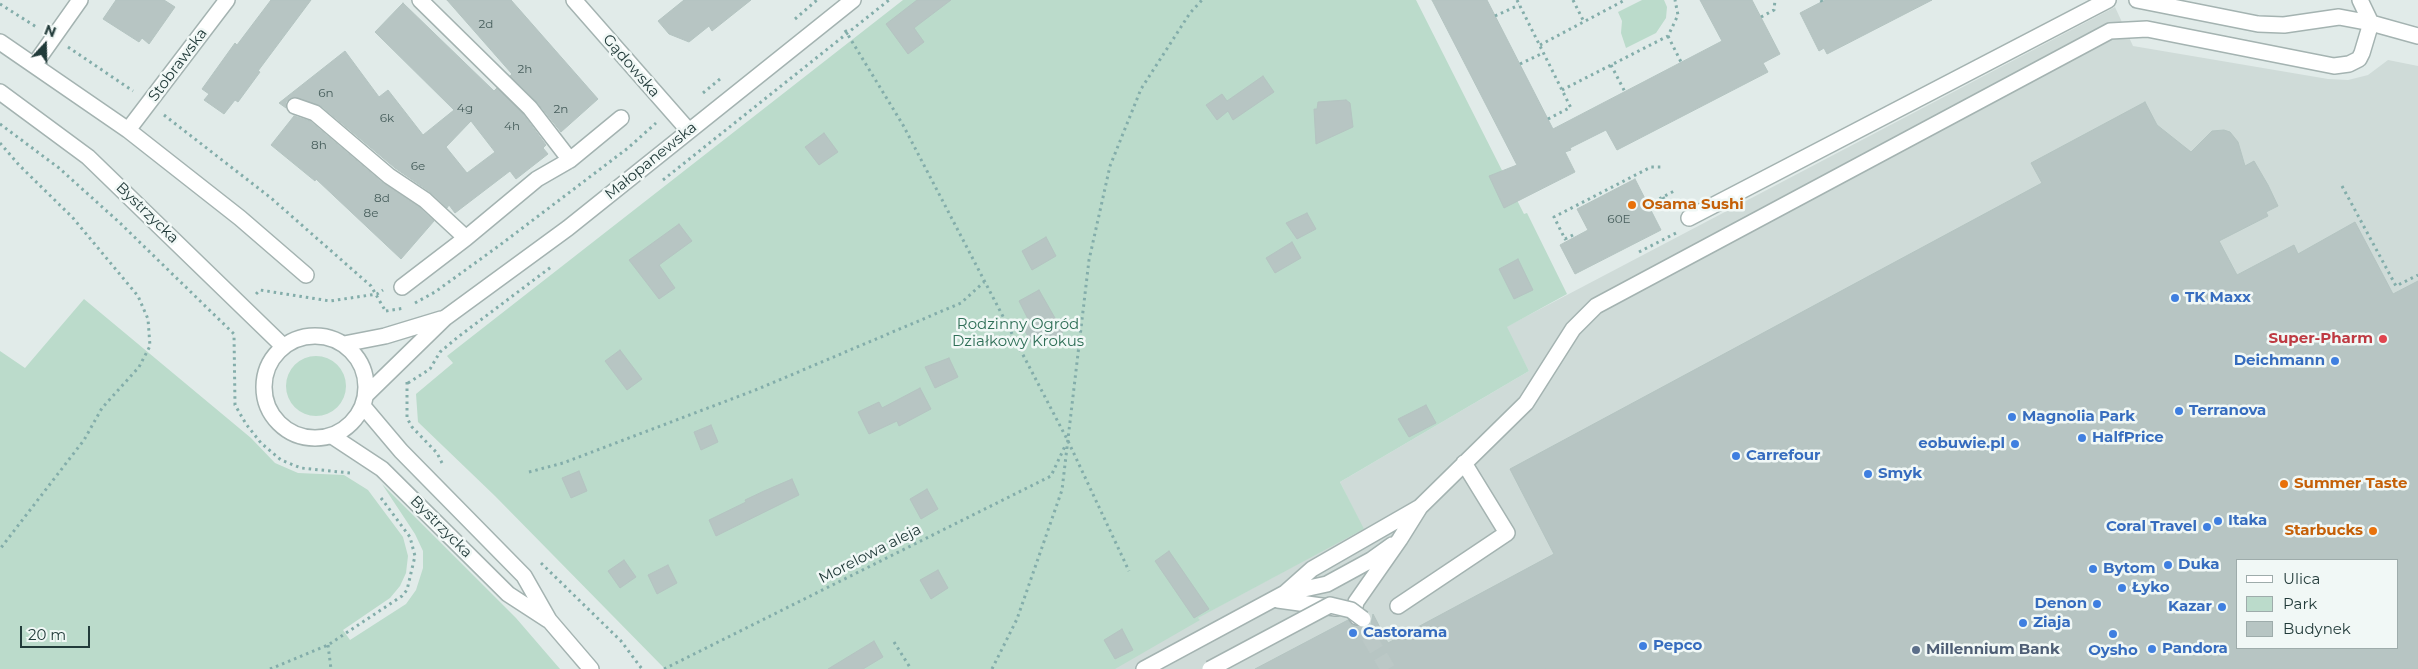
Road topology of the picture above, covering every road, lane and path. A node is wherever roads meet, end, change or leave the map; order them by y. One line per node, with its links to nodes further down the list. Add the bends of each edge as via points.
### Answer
1 (80, 0): 26 (street)
2 (227, 0): 39 (street, Stobrawska)
3 (420, 0): 48 (street, via 530,108)
4 (574, 0): 41 (street, Gądowska)
5 (817, 0): 22 (path)
6 (854, 0): 18 (street, Małopanewska)
7 (1202, 0): 72 (path, via 1190,13 1141,89 1110,166 1089,260)
8 (1517, 0): 17 (path)
9 (1573, 0): 21 (path)
10 (1625, 0): 21 (path)
11 (1675, 0): 24 (path, via 1678,15)
12 (1775, 0): 20 (path, via 1774,10)
13 (2108, 0): 55 (street)
14 (2137, 0): 23 (street, via 2258,24 2284,25 2339,18)
15 (2360, 0): 23 (street)
16 (0, 4): 26 (path)
17 (1519, 5): 19 (path); 28 (path)
18 (834, 16): 46 (street, Małopanewska); 61 (path, via 858,48 903,125)
19 (1495, 16)
20 (1761, 18)
21 (1584, 22): 28 (path)
22 (790, 23)
23 (2371, 23): 25 (street); 73 (street, via 2358,59 2334,66 2147,29 2110,31 1596,306 1573,329 1526,402)
24 (1668, 36): 30 (path); 33 (path)
25 (2418, 36)
26 (54, 38): 32 (street); 39 (path)
27 (0, 42): 32 (street)
28 (1540, 45): 29 (path)
29 (1544, 53): 31 (path); 35 (path)
30 (1681, 62)
31 (1520, 64)
32 (34, 65): 45 (street)
33 (1611, 65): 35 (path); 36 (path)
34 (724, 76): 37 (path)
35 (1562, 90): 43 (path, via 1571,109)
36 (1624, 92)
37 (699, 96)
38 (2, 99): 68 (street, Bystrzycka, via 88,157)
39 (149, 104): 45 (street, Stobrawska); 64 (path, via 271,198)
40 (295, 106): 57 (street, via 315,113 389,176 425,200)
41 (671, 113): 46 (street, Gądowska); 64 (path, via 435,292 410,306 386,312)
42 (621, 118): 48 (street)
43 (1548, 119)
44 (0, 124): 76 (path, via 59,168 234,334 235,405 261,443 281,460 301,468 345,470)
45 (128, 130): 59 (street)
46 (689, 131): 66 (street, Małopanewska, via 568,228)
47 (0, 143): 80 (path, via 73,218 138,296 148,319 150,346 140,367 102,408 84,440)
48 (570, 160): 57 (street, via 537,179)
49 (1664, 167): 56 (path, via 1651,167 1554,217 1565,239)
50 (2342, 186): 60 (path, via 2396,286)
51 (1676, 190): 52 (path)
52 (1663, 197): 53 (path); 54 (path)
53 (1648, 205)
54 (1672, 214)
55 (1685, 224): 58 (path)
56 (1574, 235)
57 (466, 238): 62 (street)
58 (1639, 252)
59 (306, 274)
60 (2418, 275)
61 (984, 282): 72 (path); 75 (path, via 961,303 775,381 563,463)
62 (402, 287)
63 (384, 289): 64 (path)
64 (377, 294): 65 (path, via 330,301 260,290)
65 (256, 295)
66 (445, 318): 67 (street, Małopanewska); 70 (street, Małopanewska)
67 (344, 344): 68 (street, via 329,337 313,336 297,338); 70 (street, via 362,366 366,380)
68 (283, 346): 71 (street, via 272,358 264,380 266,404 274,419 285,430 300,437)
69 (408, 383): 74 (path, via 407,418 437,453)
70 (365, 400): 71 (street, via 351,424); 86 (street, Bystrzycka, via 401,451 524,576)
71 (332, 436): 86 (street, Bystrzycka, via 382,469 508,594)
72 (1068, 441): 82 (path); 93 (path, Morelowa aleja, via 1051,476); 95 (path, via 1062,490 1017,619)
73 (1464, 463): 78 (street); 84 (street, via 1508,533)
74 (444, 469)
75 (529, 472)
76 (352, 474)
77 (379, 494): 88 (path, via 410,537 415,556 407,590)
78 (1420, 507): 79 (street); 83 (street, via 1312,569)
79 (1400, 539): 83 (street, via 1371,560 1327,584); 85 (street, via 1356,602 1354,608)
80 (0, 549)
81 (540, 562): 92 (path, via 621,641)
82 (1129, 571)
83 (1279, 597): 85 (street, via 1346,610); 96 (street)
84 (1398, 606)
85 (1360, 618): 97 (street, bridge, via 1351,610 1330,605)
86 (549, 620): 91 (street, Bystrzycka)
87 (894, 642): 94 (path)
88 (328, 645): 89 (path); 90 (path)
89 (270, 669)
90 (331, 669)
91 (591, 669)
92 (642, 669)
93 (664, 669)
94 (910, 669)
95 (992, 669)
96 (1144, 669)
97 (1210, 669)

